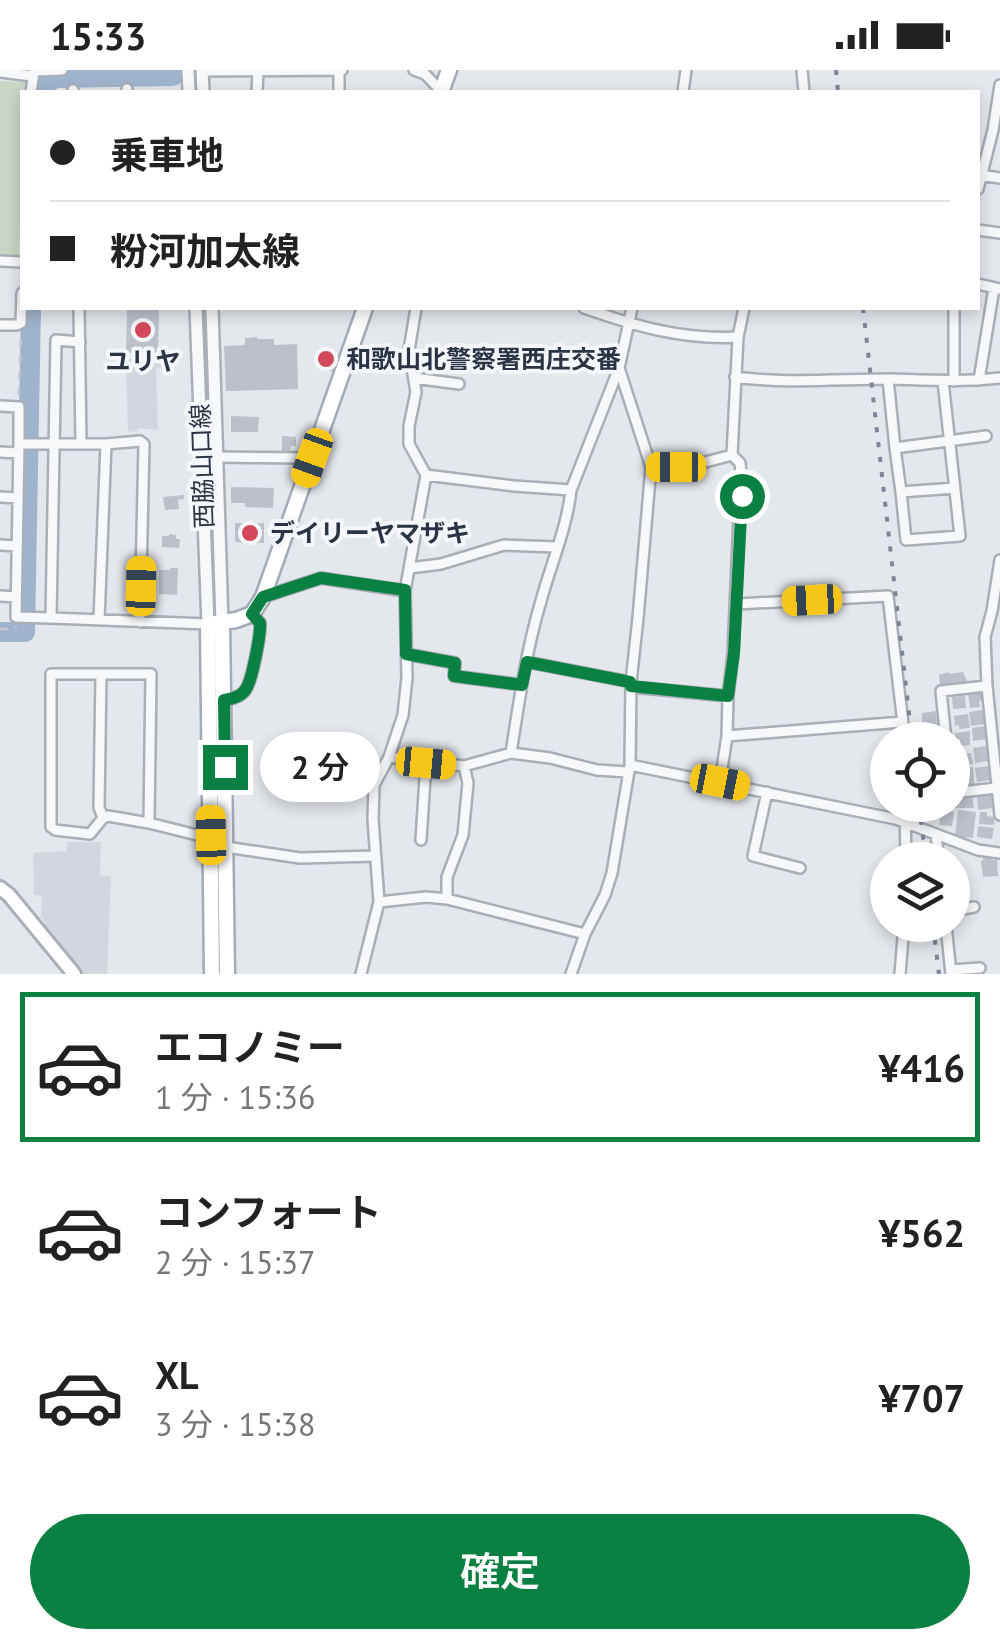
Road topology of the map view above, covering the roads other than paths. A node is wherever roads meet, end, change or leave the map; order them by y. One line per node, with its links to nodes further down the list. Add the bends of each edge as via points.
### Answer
1 (62, 70): 7 (street)
2 (198, 70): 5 (street)
3 (340, 70): 5 (street)
4 (417, 70): 9 (street)
5 (258, 71)
6 (0, 72): 7 (street)
7 (34, 72)
8 (1000, 86): 10 (street)
9 (440, 90)
10 (980, 175): 11 (street)
11 (1000, 178)
12 (997, 288): 32 (street)
13 (21, 310): 24 (street, via 21,323)
14 (80, 310): 26 (street)
15 (196, 310): 68 (street, 西脇山口線)
16 (212, 310): 44 (street, 西脇山口線)
17 (364, 310): 46 (main road)
18 (416, 310): 29 (street, via 409,350)
19 (590, 310): 23 (street)
20 (631, 310): 23 (street)
21 (744, 310): 25 (street)
22 (954, 310): 33 (street)
23 (627, 323): 25 (street); 27 (street)
24 (0, 324)
25 (738, 337): 28 (street)
26 (80, 342): 38 (street, via 56,340); 39 (street)
27 (619, 368): 47 (street); 50 (street)
28 (735, 377): 31 (street); 45 (street)
29 (414, 378): 34 (street); 48 (street, via 409,444)
30 (1000, 378): 32 (street)
31 (888, 379): 33 (street); 42 (street)
32 (979, 380): 33 (street)
33 (949, 381): 37 (street)
34 (458, 384)
35 (0, 406): 41 (street, via 19,406)
36 (986, 436): 37 (street)
37 (950, 440): 42 (street); 49 (street)
38 (54, 444): 39 (street); 41 (street); 65 (street)
39 (82, 444): 40 (street)
40 (106, 444): 66 (street); 67 (street, via 144,444)
41 (24, 446): 43 (street); 53 (street)
42 (895, 448): 51 (street)
43 (0, 452)
44 (217, 456): 46 (street); 68 (street, 西脇山口線)
45 (732, 456): 47 (street); 63 (street, via 742,472)
46 (312, 458): 62 (main road)
47 (650, 467): 74 (street)
48 (426, 475): 50 (street); 58 (street)
49 (954, 488): 51 (street); 51 (street, via 960,536 906,540)
50 (571, 490): 56 (street)
51 (900, 492)
52 (0, 497): 53 (street)
53 (18, 498): 55 (street)
54 (0, 545): 55 (street)
55 (17, 546): 61 (street)
56 (557, 547): 58 (street, via 504,545); 70 (street)
57 (1000, 560): 73 (street, via 985,637)
58 (410, 568): 59 (street)
59 (405, 590): 62 (street, via 321,578); 69 (street)
60 (0, 596): 61 (street)
61 (16, 596): 65 (street, via 16,617)
62 (263, 597): 64 (main road)
63 (737, 604): 77 (street); 79 (street, via 888,596)
64 (252, 614): 68 (main road); 78 (street, via 261,634 246,689)
65 (51, 618): 66 (street)
66 (99, 620): 67 (street)
67 (140, 622): 68 (street)
68 (215, 624): 78 (main road); 97 (main road)
69 (406, 654): 75 (street, via 455,663 454,676); 84 (street, via 403,714)
70 (527, 662): 74 (street); 75 (street)
71 (100, 674): 93 (street); 93 (street, via 51,674 50,822 54,830 90,834); 94 (street, via 150,674)
72 (1000, 674): 73 (street)
73 (987, 675): 76 (street)
74 (631, 684): 77 (street); 87 (street)
75 (522, 685): 83 (street)
76 (987, 686): 80 (street, via 941,691); 89 (street)
77 (728, 696): 82 (street)
78 (224, 700): 97 (main road)
79 (902, 722)
80 (944, 722)
81 (870, 725): 82 (street)
82 (728, 736): 88 (street)
83 (510, 753): 86 (street); 87 (street, via 597,770)
84 (389, 756): 85 (street); 102 (street, via 374,785)
85 (426, 763): 86 (street); 98 (street)
86 (464, 766): 105 (street, via 463,835 447,876)
87 (629, 769): 88 (street); 109 (street, via 612,872)
88 (720, 782): 91 (street)
89 (997, 788): 90 (street); 92 (street)
90 (970, 791)
91 (767, 792): 95 (street); 103 (street, via 753,856)
92 (1000, 815)
93 (104, 818): 94 (street)
94 (149, 823): 97 (street)
95 (906, 824): 96 (street); 99 (street)
96 (936, 835): 100 (street); 101 (street)
97 (220, 839): 102 (street, via 300,858); 115 (main road); 116 (main road)
98 (421, 840)
99 (906, 842)
100 (937, 842)
101 (1000, 853)
102 (375, 856): 106 (street)
103 (800, 868)
104 (0, 888): 114 (main road)
105 (448, 899): 106 (street); 109 (street)
106 (379, 902): 117 (street)
107 (974, 907): 108 (street)
108 (970, 908)
109 (586, 934): 118 (street)
110 (903, 942): 119 (street)
111 (948, 942): 113 (street)
112 (980, 968): 113 (street)
113 (951, 972)
114 (74, 974)
115 (212, 974)
116 (226, 974)
117 (361, 974)
118 (571, 974)
119 (900, 974)

